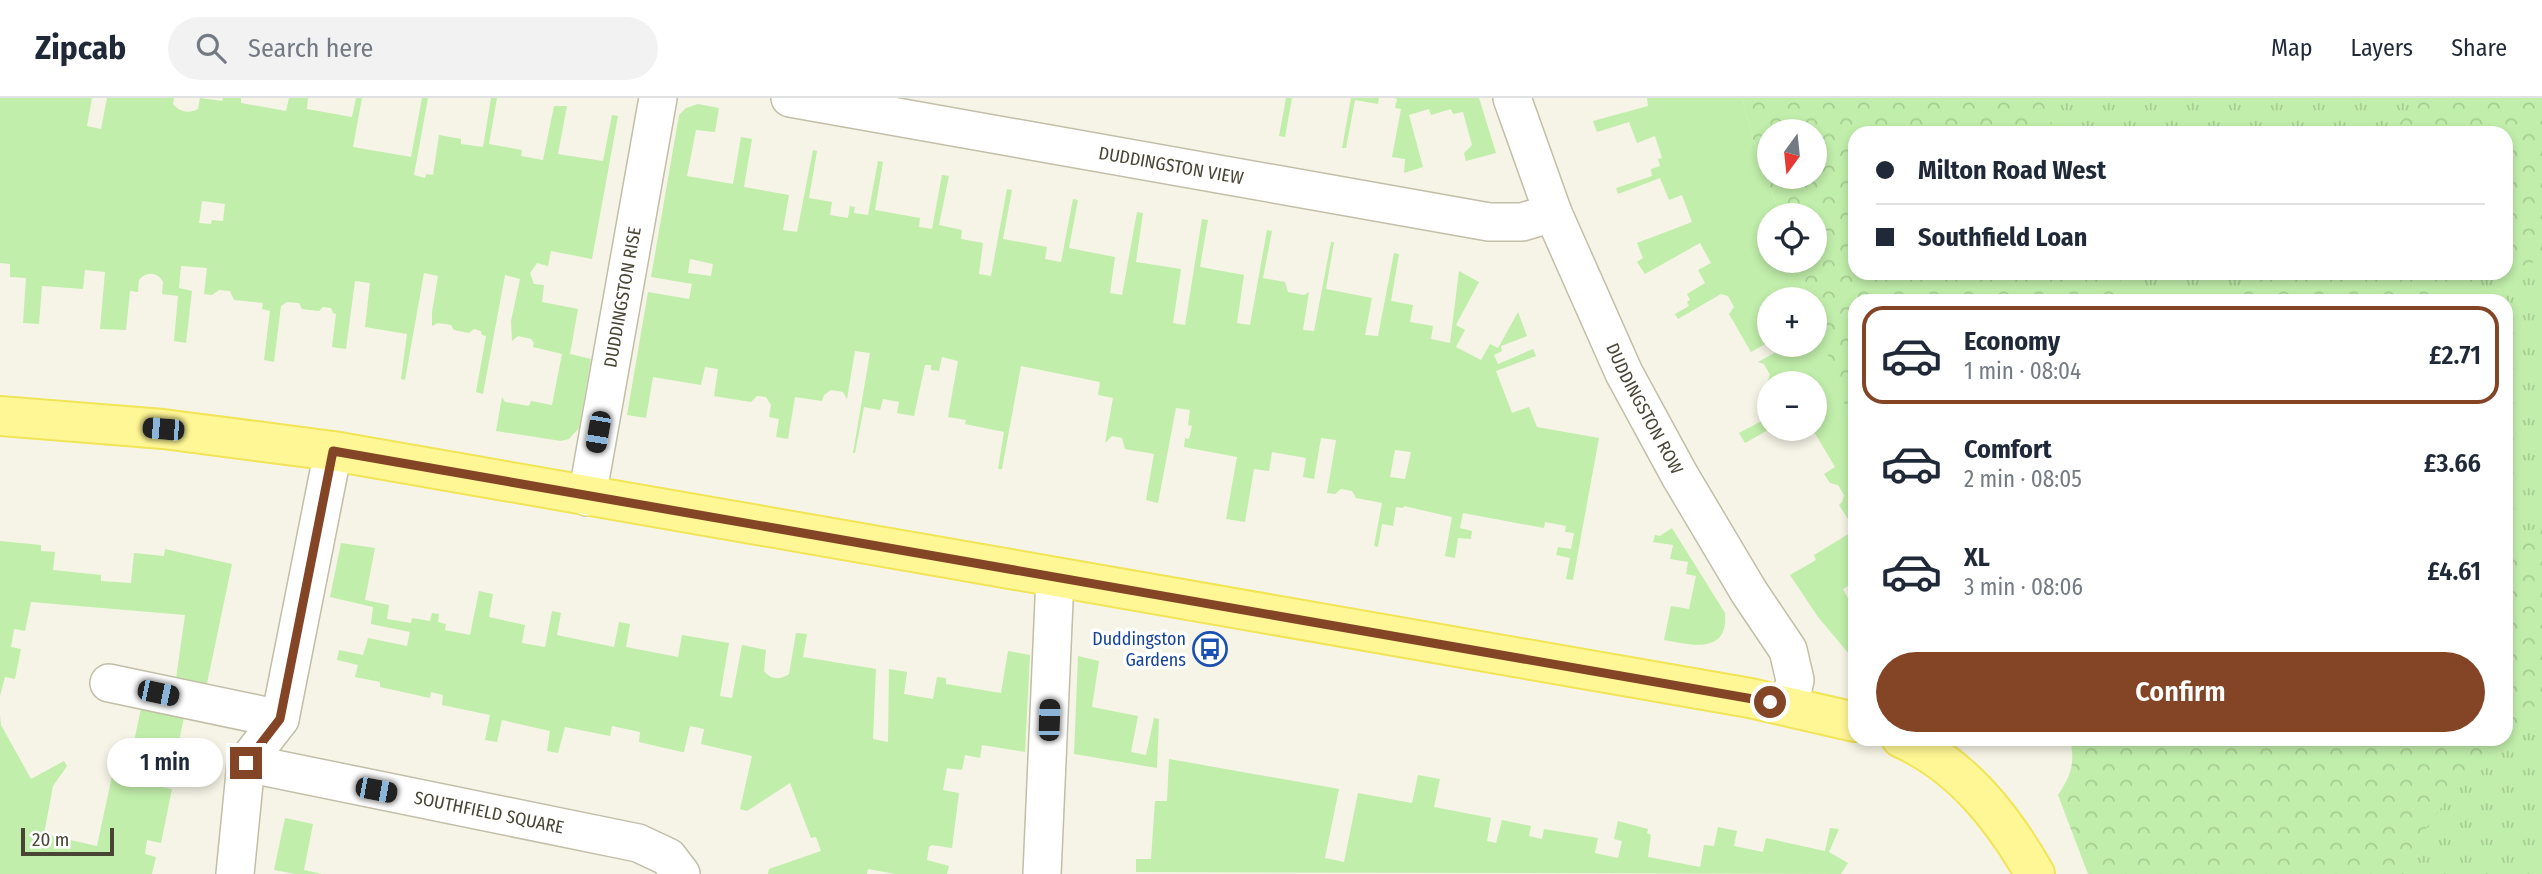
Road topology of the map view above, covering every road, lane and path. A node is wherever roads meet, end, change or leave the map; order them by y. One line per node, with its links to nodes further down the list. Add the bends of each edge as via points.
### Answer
1 (658, 98): 7 (street, DUDDINGSTON RISE)
2 (790, 98): 4 (street, DUDDINGSTON VIEW, via 1489,222 1522,222)
3 (1512, 98): 4 (street, DUDDINGSTON ROW)
4 (1553, 214): 10 (street, DUDDINGSTON ROW, via 1624,373 1680,476 1788,650 1795,680)
5 (0, 416): 6 (main road, via 174,430)
6 (333, 451): 7 (main road); 11 (street)
7 (587, 497): 8 (main road)
8 (1055, 578): 10 (main road); 17 (street)
9 (109, 683): 11 (street)
10 (1790, 706): 12 (main road)
11 (280, 719): 14 (street)
12 (1848, 720)
13 (1915, 746): 18 (main road, via 1982,797)
14 (246, 763): 15 (street); 16 (street, SOUTHFIELD SQUARE, via 638,843 668,857)
15 (235, 874)
16 (681, 874)
17 (1042, 874)
18 (2035, 874)

